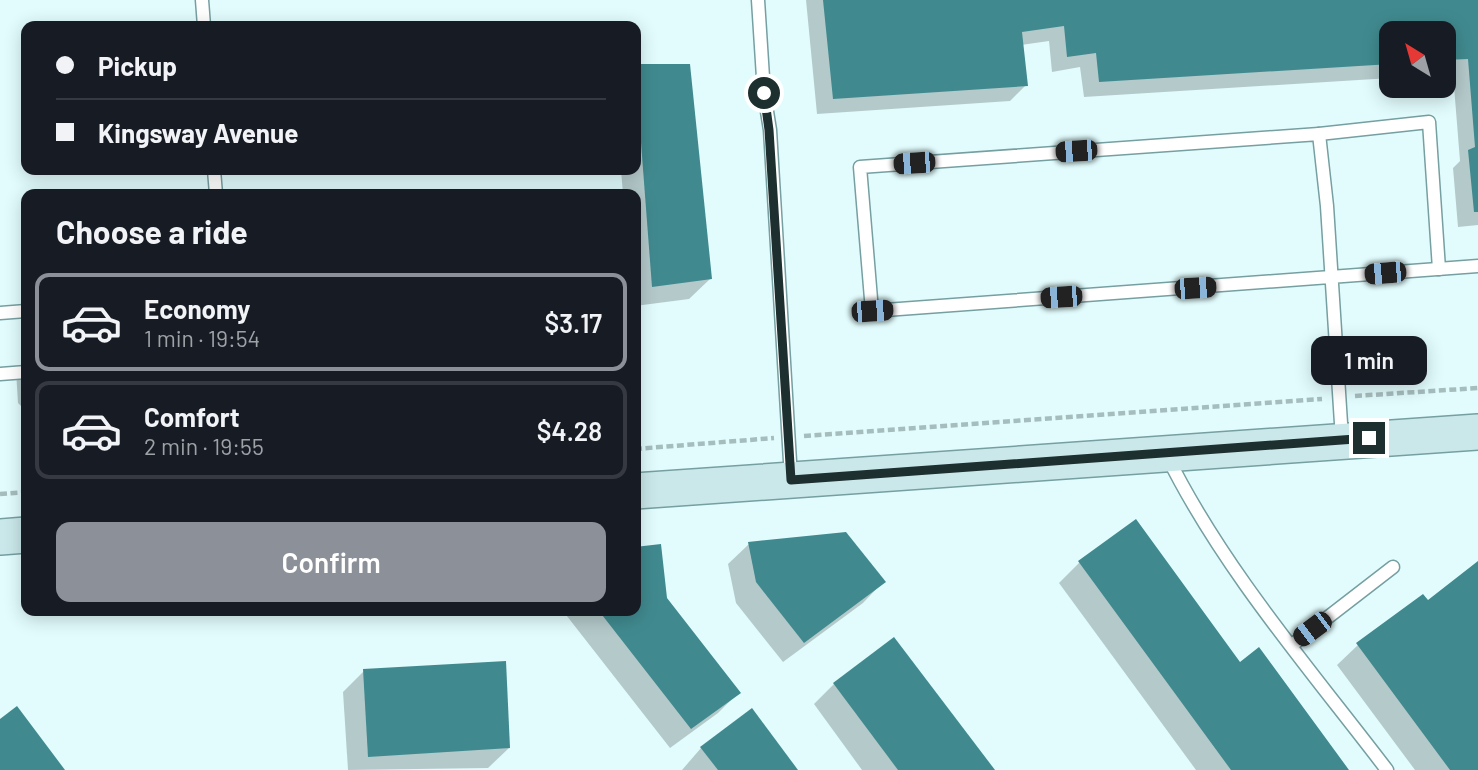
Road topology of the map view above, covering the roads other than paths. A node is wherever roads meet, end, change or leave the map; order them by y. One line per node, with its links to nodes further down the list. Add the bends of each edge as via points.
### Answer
1 (202, 0): 3 (lane)
2 (758, 0): 15 (lane)
3 (204, 21)
4 (1319, 134): 6 (lane, via 1429,122); 7 (lane); 7 (lane, via 860,167 872,311)
5 (1478, 266): 6 (lane)
6 (1439, 269): 7 (lane)
7 (1330, 278): 13 (lane)
8 (21, 311): 9 (lane)
9 (0, 313)
10 (21, 373): 11 (lane)
11 (0, 374)
12 (1478, 432): 13 (main road)
13 (1342, 439): 14 (main road)
14 (1165, 452): 15 (main road); 20 (lane, via 1189,501)
15 (791, 480): 16 (main road)
16 (641, 491)
17 (21, 535): 18 (main road)
18 (0, 537)
19 (1394, 567): 20 (lane)
20 (1292, 645): 21 (lane)
21 (1387, 770)

